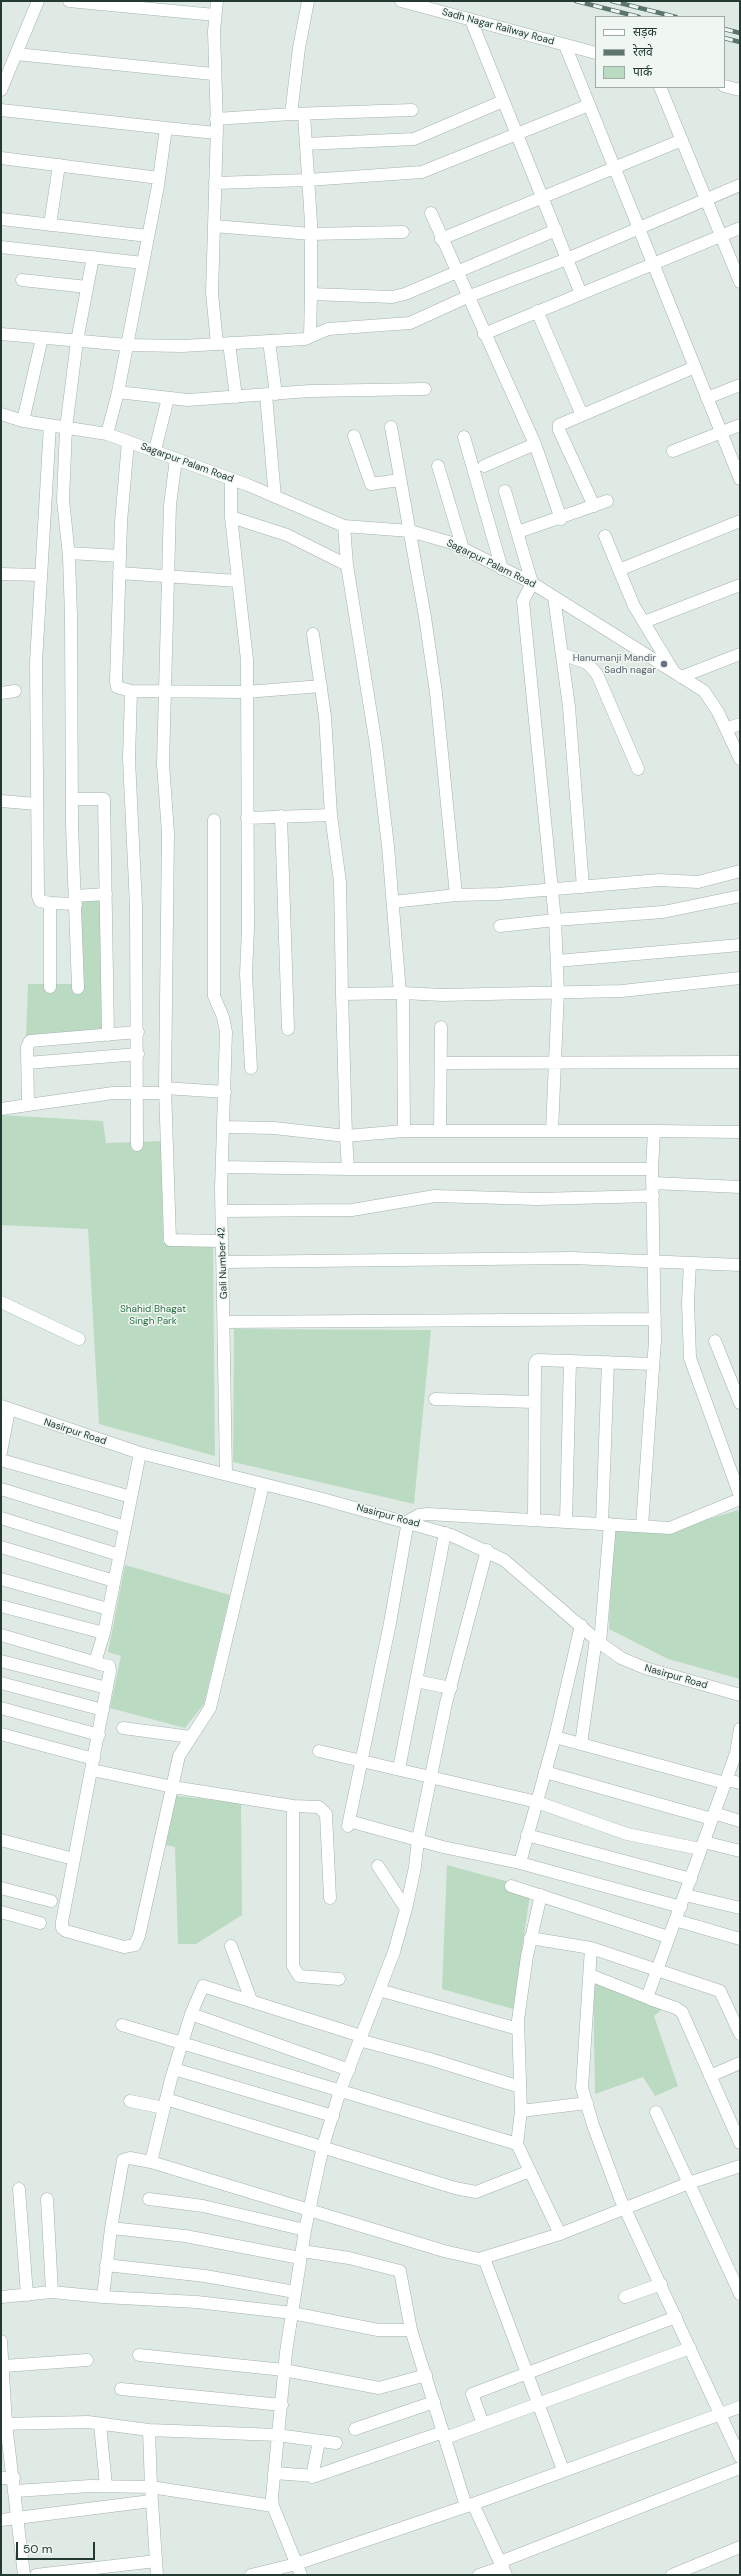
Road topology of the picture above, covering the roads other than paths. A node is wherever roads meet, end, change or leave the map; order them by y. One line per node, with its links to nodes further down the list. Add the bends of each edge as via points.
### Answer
1 (38, 1): 10 (street)
2 (68, 1): 6 (street)
3 (217, 1): 6 (street)
4 (308, 1): 20 (street)
5 (401, 1): 7 (street, Sadh Nagar Railway Road)
6 (215, 15): 11 (street)
7 (471, 20): 8 (street, Sadh Nagar Railway Road); 16 (street)
8 (565, 45): 9 (street, Sadh Nagar Railway Road); 17 (street)
9 (595, 53)
10 (16, 54): 11 (street); 14 (street)
11 (213, 74): 22 (street)
12 (725, 86): 15 (street)
13 (660, 88): 26 (street)
14 (1, 90)
15 (740, 90)
16 (502, 101): 25 (street); 27 (street, via 410,140)
17 (589, 105): 25 (street); 30 (street)
18 (1, 110): 23 (street)
19 (412, 110): 21 (street)
20 (291, 114): 21 (street); 22 (street)
21 (304, 114): 27 (street)
22 (216, 119): 24 (street)
23 (166, 128): 24 (street); 31 (street)
24 (216, 133): 33 (street)
25 (517, 134): 32 (street, via 422,172); 35 (street)
26 (682, 140): 30 (street); 36 (street)
27 (306, 144): 32 (street)
28 (1, 158): 29 (street)
29 (59, 165): 31 (street); 39 (street)
30 (615, 169): 35 (street); 41 (street)
31 (159, 178): 46 (street)
32 (308, 180): 33 (street); 45 (street)
33 (215, 183): 40 (street)
34 (740, 185): 36 (street)
35 (542, 198): 43 (street); 48 (street)
36 (706, 199): 41 (street); 47 (street)
37 (431, 213): 48 (street)
38 (1, 219): 39 (street)
39 (50, 225): 46 (street)
40 (214, 226): 45 (street); 68 (street, via 212,293)
41 (638, 228): 51 (street); 53 (street)
42 (740, 228): 47 (street)
43 (556, 230): 51 (street); 54 (street)
44 (402, 232): 45 (street)
45 (311, 234): 58 (street)
46 (148, 236): 52 (street)
47 (721, 236): 53 (street); 56 (street)
48 (441, 239): 54 (street)
49 (1, 247): 50 (street)
50 (93, 257): 52 (street); 57 (street)
51 (567, 259): 59 (street); 60 (street)
52 (144, 263): 69 (street)
53 (652, 263): 59 (street); 70 (street)
54 (456, 273): 58 (street, via 398,296); 60 (street)
55 (22, 280): 57 (street)
56 (740, 282)
57 (87, 287): 66 (street)
58 (311, 294): 64 (street)
59 (581, 294): 61 (street)
60 (467, 297): 63 (street); 64 (street, via 410,323 328,329)
61 (537, 310): 63 (street); 79 (street)
62 (1, 334): 65 (street)
63 (484, 334): 90 (street)
64 (310, 337): 67 (street)
65 (42, 338): 66 (street); 80 (street)
66 (77, 341): 69 (street); 84 (street)
67 (270, 341): 68 (street); 74 (street)
68 (223, 344): 69 (street); 75 (street)
69 (127, 345): 73 (street)
70 (695, 367): 77 (street); 79 (street)
71 (740, 385): 77 (street)
72 (425, 389): 74 (street)
73 (118, 392): 76 (street); 86 (street)
74 (271, 394): 75 (street); 100 (street)
75 (236, 397): 76 (street, via 188,400)
76 (168, 398): 91 (street)
77 (707, 398): 85 (street)
78 (1, 414): 80 (street, Sagarpur Palam Road)
79 (582, 415): 102 (street, via 559,427)
80 (22, 421): 82 (street, Sagarpur Palam Road)
81 (740, 425): 85 (street)
82 (50, 426): 84 (street, Sagarpur Palam Road); 118 (street)
83 (390, 427): 97 (street)
84 (66, 428): 86 (street, Sagarpur Palam Road); 111 (street, via 63,500)
85 (721, 433): 92 (street); 98 (street)
86 (107, 434): 89 (street, Sagarpur Palam Road)
87 (354, 436): 97 (street, via 371,484)
88 (464, 437): 114 (street)
89 (128, 442): 91 (street, Sagarpur Palam Road); 112 (street)
90 (535, 444): 95 (street); 104 (street)
91 (155, 450): 93 (street, Sagarpur Palam Road)
92 (673, 451)
93 (176, 459): 96 (street, Sagarpur Palam Road); 119 (street, via 170,505)
94 (438, 466): 110 (street)
95 (484, 466)
96 (231, 478): 100 (street, Sagarpur Palam Road); 103 (street)
97 (400, 480): 107 (street)
98 (740, 480)
99 (505, 491): 108 (street)
100 (275, 497): 106 (street, Sagarpur Palam Road)
101 (607, 501): 102 (street)
102 (594, 506): 104 (street)
103 (231, 517): 113 (street, via 287,535); 120 (street)
104 (561, 519): 108 (street)
105 (740, 522): 115 (street)
106 (344, 526): 107 (street, Sagarpur Palam Road); 113 (street)
107 (410, 531): 110 (street, Sagarpur Palam Road, via 452,543); 150 (street, via 436,693)
108 (518, 532): 121 (street)
109 (605, 536): 115 (street)
110 (463, 549): 114 (street, Sagarpur Palam Road)
111 (69, 553): 112 (street); 139 (street)
112 (120, 556): 116 (street)
113 (347, 565): 153 (street, via 376,745)
114 (502, 569): 121 (street, Sagarpur Palam Road)
115 (619, 570): 124 (street, via 628,595)
116 (119, 573): 119 (street); 132 (street, via 116,681 117,687)
117 (1, 574): 118 (street)
118 (41, 575): 141 (street, via 36,662)
119 (168, 575): 120 (street); 130 (street)
120 (238, 581): 133 (street, via 247,660)
121 (532, 583): 123 (street, Sagarpur Palam Road); 148 (street, via 522,601)
122 (740, 584): 124 (street)
123 (554, 597): 126 (street); 128 (street, Sagarpur Palam Road)
124 (644, 622): 128 (street)
125 (313, 634): 129 (street)
126 (562, 654): 138 (street, via 587,663 597,674); 147 (street, via 569,707)
127 (740, 654): 128 (street)
128 (678, 675): 136 (street, Sagarpur Palam Road, via 704,691)
129 (321, 686): 133 (street); 142 (street, via 326,716)
130 (165, 690): 132 (street); 133 (street); 175 (street, via 163,764 168,833)
131 (15, 691): 134 (street)
132 (130, 691): 167 (street, via 129,760 136,906)
133 (246, 692): 144 (street)
134 (1, 693)
135 (740, 724): 136 (street)
136 (726, 729): 137 (street, Sagarpur Palam Road)
137 (740, 759)
138 (638, 768)
139 (72, 799): 149 (street, via 104,799); 152 (street)
140 (1, 802): 141 (street)
141 (37, 804): 154 (street, via 38,896 40,901)
142 (331, 815): 143 (street); 164 (street, via 340,882)
143 (281, 816): 144 (street); 166 (street)
144 (247, 818): 174 (street, via 246,974)
145 (214, 820): 177 (street, Gali Number 42, via 214,996 225,1023)
146 (740, 872): 147 (street, via 698,882 659,880)
147 (583, 887): 148 (street)
148 (553, 888): 150 (street, via 498,894); 155 (street)
149 (106, 894): 152 (street); 168 (street)
150 (456, 895): 153 (street)
151 (740, 896): 155 (street, via 663,912)
152 (75, 900): 154 (street); 161 (street)
153 (393, 902): 162 (street)
154 (50, 903): 160 (street)
155 (555, 920): 156 (street); 158 (street)
156 (500, 926)
157 (740, 945): 158 (street)
158 (557, 961): 163 (street)
159 (740, 978): 163 (street, via 622,991)
160 (50, 987)
161 (78, 988)
162 (402, 993): 163 (street); 164 (street); 181 (street)
163 (558, 993): 170 (street)
164 (342, 994): 186 (street)
165 (441, 1027): 173 (street)
166 (288, 1029)
167 (138, 1032): 168 (street); 169 (street)
168 (108, 1035): 172 (street, via 30,1041 27,1047)
169 (138, 1054): 172 (street); 176 (street)
170 (556, 1062): 171 (street); 173 (street); 183 (street)
171 (740, 1062)
172 (27, 1063): 178 (street)
173 (441, 1063): 182 (street)
174 (251, 1068)
175 (165, 1090): 176 (street); 177 (street); 195 (street, via 170,1240)
176 (137, 1092): 178 (street); 187 (street)
177 (225, 1092): 180 (street, Gali Number 42)
178 (28, 1105): 179 (street)
179 (1, 1108)
180 (224, 1127): 186 (street, via 274,1128); 188 (street, Gali Number 42)
181 (404, 1131): 182 (street); 186 (street)
182 (440, 1131): 183 (street)
183 (552, 1131): 184 (street)
184 (654, 1131): 185 (street); 189 (street)
185 (740, 1132)
186 (346, 1136): 190 (street)
187 (137, 1145)
188 (222, 1167): 190 (street); 194 (street, Gali Number 42)
189 (652, 1169): 190 (street); 191 (street)
190 (348, 1170)
191 (653, 1183): 192 (street); 193 (street)
192 (740, 1187)
193 (653, 1196): 194 (street, via 537,1199 435,1196 352,1210); 196 (street)
194 (222, 1211): 195 (street, Gali Number 42)
195 (221, 1241): 197 (street, Gali Number 42)
196 (653, 1261): 197 (street, via 572,1258); 198 (street); 201 (street)
197 (223, 1262): 202 (street, Gali Number 42)
198 (690, 1264): 199 (street); 218 (street, via 690,1358)
199 (740, 1265)
200 (1, 1302): 203 (street)
201 (655, 1319): 202 (street); 207 (street)
202 (224, 1322): 215 (street, Gali Number 42)
203 (79, 1339)
204 (715, 1341): 210 (street)
205 (570, 1361): 206 (street); 209 (street, via 535,1361); 224 (street)
206 (608, 1362): 207 (street); 225 (street)
207 (653, 1364): 226 (street)
208 (435, 1399): 209 (street)
209 (534, 1402): 222 (street)
210 (740, 1403)
211 (5, 1408): 212 (street); 213 (street, Nasirpur Road)
212 (1, 1452)
213 (140, 1453): 215 (street, Nasirpur Road); 219 (street)
214 (1, 1460): 219 (street)
215 (226, 1474): 216 (street, Nasirpur Road)
216 (263, 1485): 223 (street, Nasirpur Road); 253 (street, via 215,1692 210,1708)
217 (1, 1489): 227 (street)
218 (740, 1496)
219 (131, 1498): 227 (street)
220 (740, 1499): 226 (street, via 670,1528)
221 (1, 1518): 231 (street)
222 (534, 1519): 223 (street, via 428,1514 419,1515); 224 (street)
223 (408, 1521): 228 (street, Nasirpur Road); 257 (street)
224 (566, 1521): 225 (street)
225 (606, 1524): 226 (street); 239 (street)
226 (642, 1526)
227 (125, 1528): 231 (street)
228 (445, 1533): 230 (street, Nasirpur Road); 242 (street)
229 (1, 1547): 233 (street)
230 (487, 1550): 236 (street, Nasirpur Road, via 504,1560); 245 (street)
231 (120, 1555): 233 (street)
232 (1, 1579): 235 (street)
233 (114, 1581): 235 (street)
234 (1, 1606): 237 (street)
235 (108, 1609): 237 (street)
236 (581, 1625): 239 (street, Nasirpur Road); 254 (street)
237 (104, 1633): 241 (street)
238 (1, 1635): 241 (street)
239 (598, 1641): 246 (street, Nasirpur Road, via 621,1658 645,1668); 255 (street)
240 (1, 1661): 244 (street)
241 (97, 1663): 244 (street, via 110,1667)
242 (416, 1681): 245 (street); 259 (street)
243 (1, 1683): 248 (street)
244 (108, 1688): 248 (street)
245 (451, 1688): 261 (street)
246 (740, 1695)
247 (1, 1708): 252 (street)
248 (103, 1710): 252 (street)
249 (124, 1728): 253 (street)
250 (740, 1729): 262 (street, via 736,1753)
251 (1, 1734): 258 (street)
252 (99, 1735): 258 (street)
253 (191, 1737): 264 (street, via 179,1756)
254 (555, 1737): 255 (street); 260 (street)
255 (581, 1744): 262 (street)
256 (319, 1751): 257 (street)
257 (361, 1761): 259 (street); 270 (street, via 348,1824)
258 (93, 1764): 264 (street); 264 (street, via 62,1928 66,1931 124,1947 135,1945)
259 (398, 1769): 261 (street)
260 (545, 1772): 265 (street); 267 (street)
261 (431, 1776): 265 (street); 270 (street)
262 (726, 1781): 263 (street); 267 (street)
263 (740, 1783)
264 (173, 1787): 266 (street)
265 (537, 1802): 269 (street); 272 (street, via 627,1834)
266 (293, 1806): 281 (street, via 319,1807 326,1814); 296 (street, via 293,1966 299,1976)
267 (713, 1816): 268 (street); 272 (street)
268 (740, 1821)
269 (527, 1835): 275 (street); 277 (street)
270 (418, 1839): 275 (street, via 443,1847); 285 (street)
271 (1, 1840): 274 (street)
272 (702, 1846): 273 (street); 277 (street)
273 (740, 1851)
274 (66, 1857)
275 (520, 1863): 283 (street)
276 (378, 1866): 285 (street)
277 (691, 1879): 283 (street)
278 (511, 1886): 280 (street)
279 (1, 1888): 282 (street)
280 (541, 1894): 289 (street); 290 (street)
281 (330, 1898)
282 (51, 1901)
283 (683, 1901): 284 (street); 287 (street)
284 (740, 1908)
285 (406, 1909): 297 (street, via 394,1952)
286 (1, 1912): 288 (street)
287 (675, 1920): 289 (street); 291 (street)
288 (40, 1923)
289 (668, 1937): 294 (street)
290 (530, 1938): 293 (street); 302 (street)
291 (740, 1939)
292 (231, 1946): 299 (street)
293 (591, 1948): 294 (street); 295 (street)
294 (656, 1968): 298 (street); 303 (street, via 720,1991)
295 (590, 1975): 298 (street); 314 (street, via 582,2088)
296 (339, 1979)
297 (379, 1990): 302 (street); 304 (street)
298 (648, 1998): 309 (street, via 682,2012)
299 (251, 2000): 300 (street, via 203,1986); 304 (street)
300 (191, 2014): 305 (street); 308 (street)
301 (122, 2025): 305 (street)
302 (518, 2029): 310 (street)
303 (740, 2034)
304 (360, 2038): 308 (street); 310 (street)
305 (182, 2042): 307 (street); 311 (street)
306 (740, 2063): 309 (street)
307 (174, 2069): 313 (street); 317 (street)
308 (349, 2070): 311 (street)
309 (710, 2076): 318 (street)
310 (520, 2087): 315 (street)
311 (340, 2091): 317 (street); 319 (street)
312 (130, 2100): 313 (street)
313 (165, 2103): 320 (street); 321 (street)
314 (586, 2103): 315 (street); 328 (street)
315 (521, 2111): 319 (street)
316 (656, 2112): 324 (street)
317 (332, 2116): 320 (street)
318 (740, 2143)
319 (517, 2144): 323 (street)
320 (323, 2146): 323 (street, via 455,2188 476,2192); 329 (street)
321 (152, 2162): 329 (street); 330 (street, via 130,2158 123,2160)
322 (740, 2166): 324 (street)
323 (530, 2171): 332 (street)
324 (689, 2183): 328 (street); 339 (street)
325 (19, 2189): 340 (street)
326 (47, 2198): 337 (street)
327 (149, 2199): 331 (street, via 203,2206)
328 (625, 2208): 332 (street); 336 (street)
329 (311, 2211): 331 (street); 334 (street, via 444,2251 471,2258)
330 (111, 2228): 333 (street, via 185,2236); 335 (street)
331 (305, 2230): 333 (street)
332 (560, 2234): 334 (street)
333 (301, 2255): 338 (street); 346 (street, via 349,2258 400,2272)
334 (484, 2258): 353 (street)
335 (106, 2266): 338 (street, via 205,2276); 342 (street)
336 (661, 2284): 343 (street); 345 (street)
337 (52, 2292): 340 (street); 342 (street)
338 (295, 2292): 344 (street)
339 (740, 2294)
340 (27, 2295): 341 (street)
341 (1, 2297)
342 (103, 2297): 344 (street, via 197,2302)
343 (624, 2298)
344 (292, 2313): 346 (street, via 378,2330); 352 (street)
345 (676, 2317): 348 (street); 353 (street)
346 (411, 2330): 354 (street)
347 (1, 2341): 351 (street)
348 (690, 2348): 358 (street); 361 (street)
349 (139, 2355): 352 (street)
350 (88, 2360): 351 (street)
351 (4, 2366): 356 (street)
352 (284, 2370): 354 (street, via 378,2388 391,2387); 359 (street)
353 (527, 2373): 358 (street); 364 (street, via 472,2394)
354 (426, 2375): 357 (street)
355 (121, 2389): 359 (street)
356 (3, 2396): 362 (street)
357 (434, 2402): 365 (street); 368 (street)
358 (538, 2403): 364 (street); 373 (street)
359 (282, 2405): 367 (street)
360 (740, 2407): 361 (street)
361 (722, 2414): 371 (street); 373 (street)
362 (4, 2424): 363 (street); 377 (street)
363 (100, 2424): 366 (street); 378 (street)
364 (482, 2424): 368 (street)
365 (355, 2429)
366 (150, 2430): 367 (street); 379 (street)
367 (277, 2435): 369 (street); 374 (street)
368 (444, 2435): 375 (street); 382 (street)
369 (319, 2441): 370 (street); 375 (street)
370 (336, 2443)
371 (740, 2457)
372 (740, 2468): 389 (street)
373 (564, 2470): 382 (street)
374 (274, 2473): 375 (street); 383 (street)
375 (312, 2477)
376 (1, 2478): 377 (street)
377 (14, 2478): 380 (street)
378 (106, 2486): 379 (street); 380 (street)
379 (151, 2488): 381 (street); 383 (street)
380 (16, 2491): 384 (street)
381 (152, 2501): 384 (street); 387 (street)
382 (470, 2505): 388 (street); 389 (street)
383 (273, 2506): 388 (street)
384 (18, 2518): 385 (street); 390 (street)
385 (1, 2520)
386 (740, 2547): 396 (street)
387 (156, 2562): 391 (street); 392 (street)
388 (296, 2564): 393 (street); 394 (street)
389 (503, 2568): 395 (street)
390 (24, 2575)
391 (36, 2575)
392 (157, 2575)
393 (250, 2575)
394 (301, 2575)
395 (479, 2575)
396 (672, 2575)

